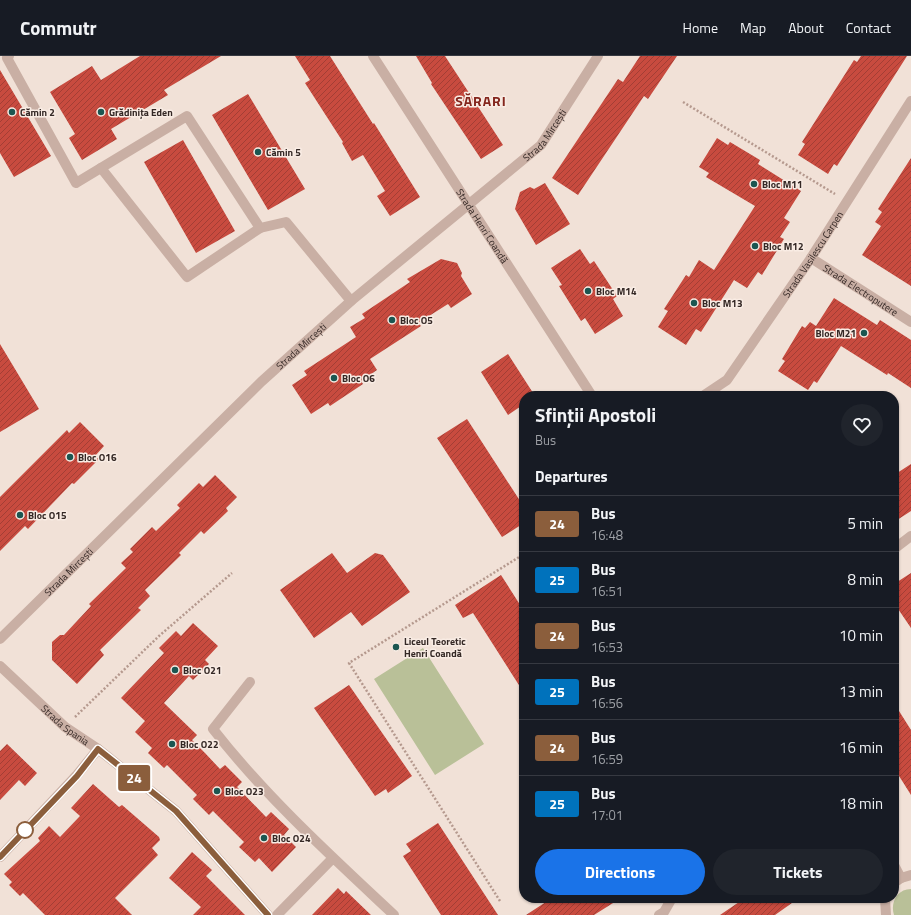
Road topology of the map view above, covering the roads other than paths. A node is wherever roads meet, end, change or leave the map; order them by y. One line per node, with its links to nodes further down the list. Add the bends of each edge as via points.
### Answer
1 (9, 56): 5 (street, via 7,58 76,183)
2 (373, 56): 6 (street, Strada Henri Coandă)
3 (598, 56): 6 (street, Strada Mircești, via 541,145)
4 (911, 101): 8 (street, Strada Vasilescu Carpen)
5 (101, 168): 7 (street, via 187,277); 7 (street, via 187,116)
6 (468, 203): 9 (street, Strada Mircești); 11 (street, Strada Henri Coandă)
7 (260, 228): 9 (street, via 286,222)
8 (811, 258): 10 (street, Strada Electroputere); 12 (street, Strada Vasilescu Carpen, via 727,380)
9 (351, 301): 15 (street, Strada Mircești, via 262,382)
10 (911, 322)
11 (589, 391)
12 (710, 391)
13 (911, 536): 14 (street)
14 (899, 545)
15 (0, 639)
16 (0, 666): 18 (street, Strada Spania, via 65,727)
17 (250, 682): 20 (street, via 213,729 240,764)
18 (98, 749): 19 (street, via 77,776); 23 (street, Strada Spania, via 176,811)
19 (0, 857)
20 (334, 858): 24 (street); 25 (street)
21 (669, 903): 26 (street)
22 (885, 903): 27 (street)
23 (268, 915)
24 (277, 915)
25 (394, 915)
26 (659, 915)
27 (886, 915)

